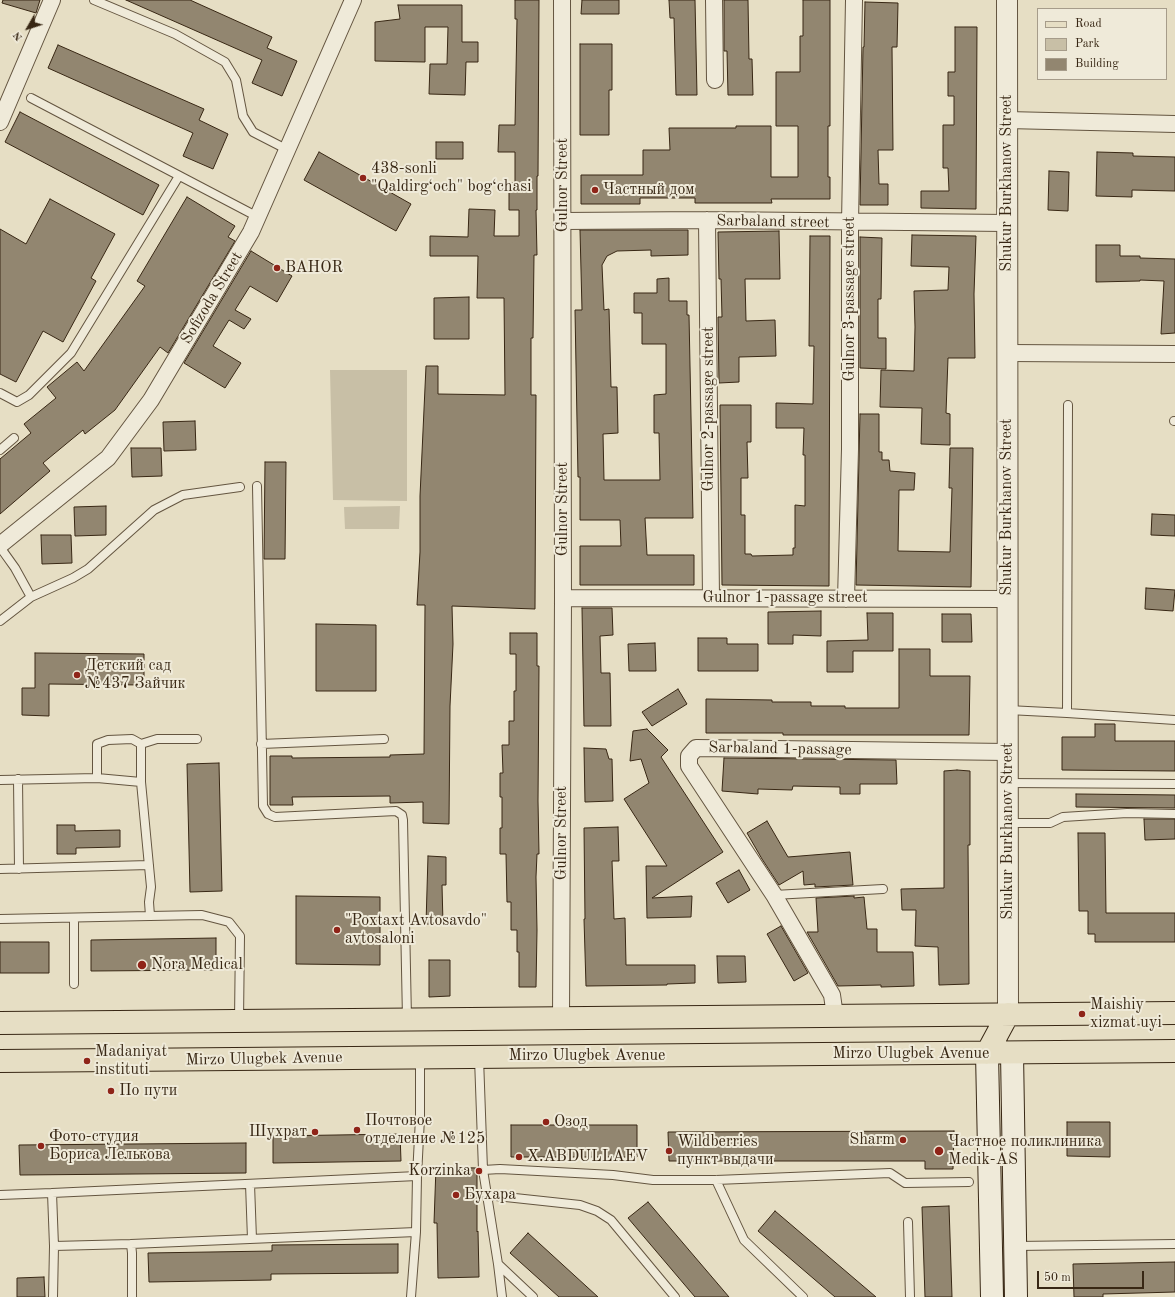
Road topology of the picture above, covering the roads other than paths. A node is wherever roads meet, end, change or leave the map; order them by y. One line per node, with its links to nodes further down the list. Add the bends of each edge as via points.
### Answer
1 (52, 0): 11 (street)
2 (94, 0): 13 (lane, via 175,34 225,62 236,80 243,116 253,132)
3 (353, 0): 13 (street, Sofizoda Street)
4 (562, 0): 17 (street, Gulnor Street)
5 (714, 0): 8 (street)
6 (854, 0): 18 (street, Gulnor 3-passage street)
7 (1007, 0): 10 (street, Shukur Burkhanov Street)
8 (715, 80)
9 (31, 98): 14 (lane)
10 (1007, 120): 12 (street); 19 (street, Shukur Burkhanov Street)
11 (0, 122)
12 (1175, 124)
13 (288, 150): 15 (street, Sofizoda Street)
14 (180, 176): 15 (lane); 22 (lane, via 71,353 29,395 17,402)
15 (258, 217): 28 (street, Sofizoda Street, via 151,400 108,458)
16 (707, 220): 17 (street, Sarbaland street); 18 (street, Sarbaland street); 31 (street, Gulnor 2-passage street)
17 (563, 221): 30 (street, Gulnor Street)
18 (850, 223): 19 (street, Sarbaland street); 32 (street, Gulnor 3-passage street, via 850,449)
19 (1007, 223): 20 (street, Shukur Burkhanov Street)
20 (1007, 353): 21 (street); 33 (street, Shukur Burkhanov Street)
21 (1175, 354)
22 (0, 393)
23 (1068, 405): 36 (lane)
24 (14, 438): 25 (lane)
25 (0, 450)
26 (257, 486): 41 (lane)
27 (240, 487): 29 (lane, via 183,495 154,510 88,569)
28 (0, 546): 29 (lane, via 16,568)
29 (31, 597): 34 (lane)
30 (563, 598): 31 (street, Gulnor 1-passage street); 63 (street, Gulnor Street)
31 (711, 598): 32 (street, Gulnor 1-passage street)
32 (846, 598): 33 (street, Gulnor 1-passage street)
33 (1007, 599): 35 (street, Shukur Burkhanov Street)
34 (0, 621)
35 (1007, 710): 36 (lane); 42 (street, Shukur Burkhanov Street)
36 (1067, 712): 37 (lane)
37 (1175, 720)
38 (197, 739): 40 (lane, via 157,739)
39 (384, 739): 41 (lane)
40 (141, 744): 43 (lane, via 132,739 108,740 98,744); 46 (lane)
41 (261, 744): 64 (lane, via 263,806 268,814 275,817 396,811 402,815)
42 (1008, 752): 47 (street, Shukur Burkhanov Street); 55 (street, Sarbaland 1-passage, via 696,748 689,756 689,766)
43 (97, 778): 44 (lane); 46 (lane)
44 (18, 779): 45 (lane); 53 (lane)
45 (0, 780)
46 (141, 782): 51 (lane)
47 (1008, 783): 48 (lane); 50 (street, Shukur Burkhanov Street)
48 (1175, 784)
49 (1175, 814): 50 (lane, via 1063,817 1050,823)
50 (1008, 823): 61 (street, Shukur Burkhanov Street)
51 (149, 865): 53 (lane); 56 (lane)
52 (0, 869): 53 (lane)
53 (19, 869)
54 (883, 889): 55 (lane)
55 (774, 894): 62 (street, Sarbaland 1-passage, via 832,995)
56 (150, 916): 57 (lane); 65 (lane, via 202,915 229,922 240,936)
57 (74, 918): 58 (lane); 59 (lane)
58 (0, 919)
59 (74, 984)
60 (1175, 1013): 61 (main road)
61 (1008, 1014): 62 (main road); 68 (main road); 69 (main road)
62 (835, 1016): 63 (main road)
63 (561, 1018): 64 (main road)
64 (407, 1019): 65 (main road)
65 (239, 1021): 66 (main road)
66 (0, 1023)
67 (1175, 1051): 69 (main road, Mirzo Ulugbek Avenue)
68 (987, 1053): 69 (main road, Mirzo Ulugbek Avenue); 70 (main road, Mirzo Ulugbek Avenue); 97 (main road)
69 (1012, 1053): 87 (main road)
70 (479, 1057): 71 (main road, Mirzo Ulugbek Avenue); 73 (lane)
71 (420, 1058): 72 (main road, Mirzo Ulugbek Avenue); 74 (lane)
72 (0, 1061)
73 (483, 1170): 75 (lane, via 613,1174 653,1180); 80 (lane)
74 (417, 1176): 77 (lane); 82 (lane)
75 (716, 1180): 76 (lane, via 890,1173 905,1182); 95 (lane, via 744,1240)
76 (969, 1182)
77 (250, 1184): 78 (lane); 83 (lane)
78 (52, 1193): 79 (lane); 86 (lane)
79 (0, 1195)
80 (487, 1195): 88 (lane); 94 (lane, via 580,1205 597,1211 611,1220)
81 (908, 1222): 96 (lane)
82 (416, 1232): 83 (lane); 91 (lane)
83 (252, 1239): 84 (lane)
84 (131, 1244): 86 (lane); 90 (lane)
85 (1175, 1244): 87 (lane)
86 (54, 1246): 89 (lane)
87 (1015, 1246): 98 (main road)
88 (498, 1264): 92 (lane); 93 (lane)
89 (53, 1297)
90 (132, 1297)
91 (411, 1297)
92 (502, 1297)
93 (533, 1297)
94 (676, 1297)
95 (803, 1297)
96 (910, 1297)
97 (992, 1297)
98 (1016, 1297)

